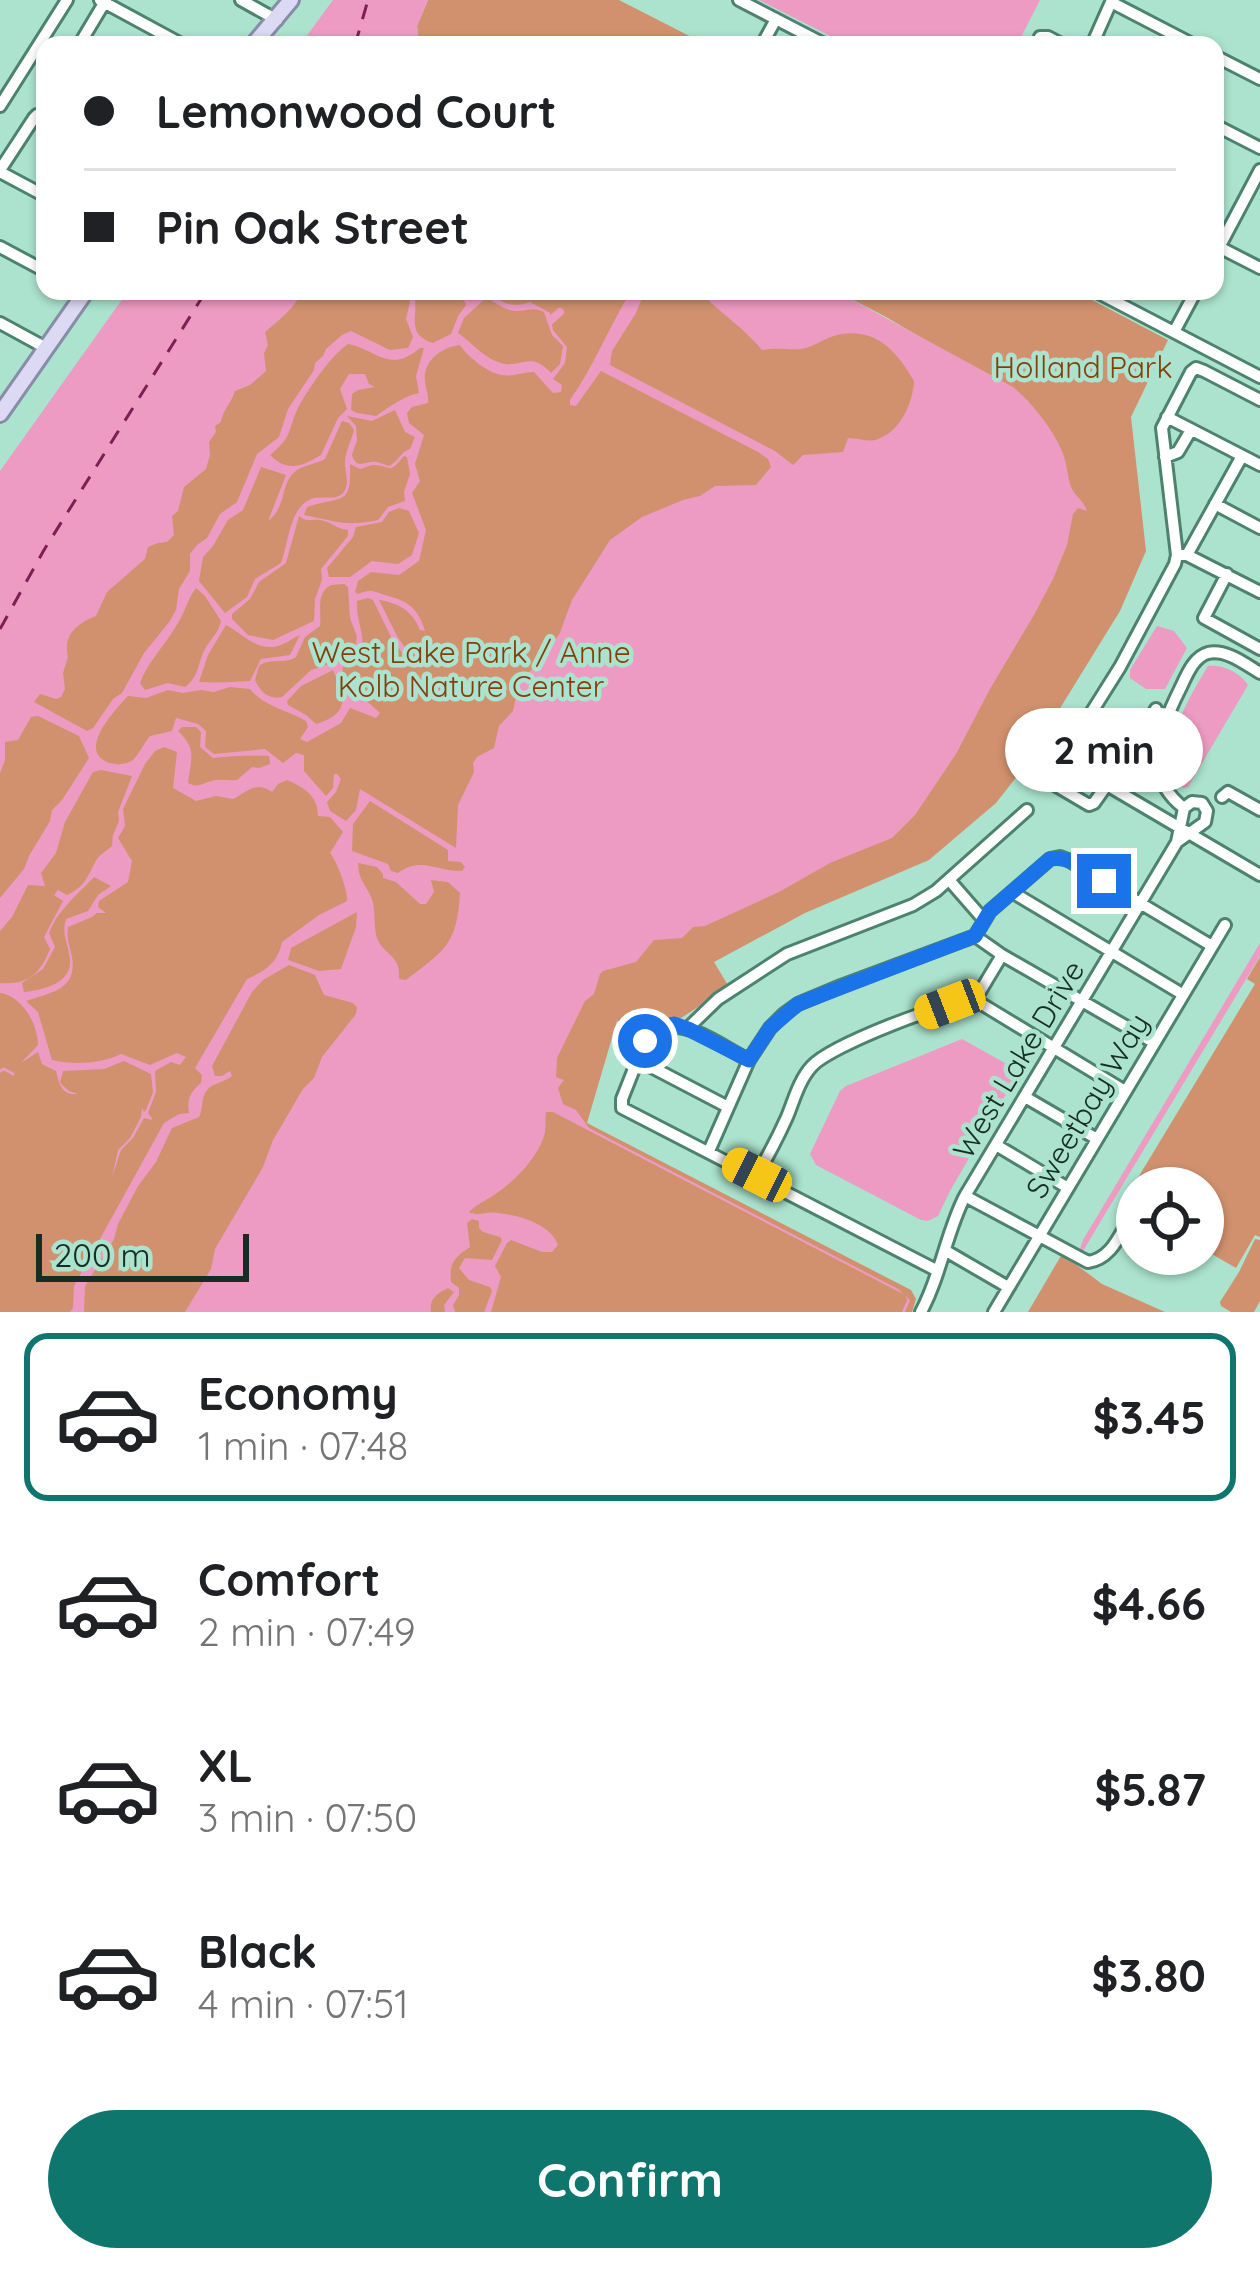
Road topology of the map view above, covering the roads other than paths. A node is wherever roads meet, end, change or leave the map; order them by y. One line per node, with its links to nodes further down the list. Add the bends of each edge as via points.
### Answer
1 (67, 0): 9 (street)
2 (241, 0): 8 (street)
3 (291, 0): 8 (main road)
4 (739, 0): 7 (street)
5 (103, 1): 10 (street); 11 (street)
6 (1112, 1): 16 (street); 17 (street)
7 (776, 19): 14 (street); 15 (street)
8 (277, 20): 12 (main road); 13 (main road)
9 (44, 36)
10 (84, 36)
11 (167, 36)
12 (262, 36)
13 (269, 36)
14 (767, 36)
15 (809, 36)
16 (1096, 36)
17 (1177, 36)
18 (36, 49): 21 (street)
19 (1224, 61): 20 (street)
20 (1260, 79)
21 (0, 106)
22 (36, 123): 26 (street)
23 (1224, 129): 24 (street)
24 (1260, 148)
25 (1260, 170): 28 (street)
26 (0, 171): 27 (street)
27 (36, 191)
28 (1224, 235)
29 (0, 247): 31 (street)
30 (1224, 252): 32 (street)
31 (36, 266)
32 (1260, 268)
33 (79, 300): 38 (main road)
34 (1112, 300): 37 (street)
35 (1191, 300): 37 (street)
36 (0, 322): 38 (street)
37 (1174, 332): 39 (street)
38 (46, 348): 41 (main road)
39 (1260, 377)
40 (1260, 400): 42 (street, via 1196,368)
41 (3, 404)
42 (1167, 417): 43 (street); 45 (street)
43 (1191, 430): 44 (street); 45 (street)
44 (1241, 456): 46 (street); 47 (street)
45 (1166, 457): 49 (street)
46 (1260, 465)
47 (1215, 504): 48 (street); 49 (street)
48 (1260, 528)
49 (1182, 555): 50 (street); 57 (street, via 1053,776 1089,805)
50 (1227, 574): 51 (street); 52 (street, via 1204,618)
51 (1260, 592)
52 (1260, 649)
53 (1260, 673): 56 (street, via 1225,654 1201,656)
54 (1156, 710): 55 (street)
55 (1136, 743): 56 (street); 57 (street)
56 (1158, 746): 61 (street, via 1163,784)
57 (1107, 784): 61 (street)
58 (1222, 797): 60 (street, via 1228,792)
59 (1027, 809): 63 (street)
60 (1260, 810)
61 (1187, 826): 62 (street); 65 (street, West Lake Drive)
62 (1260, 875)
63 (950, 881): 66 (street); 75 (street, via 913,905 787,954)
64 (1012, 892): 65 (street, via 1060,857); 66 (street); 70 (street)
65 (1141, 902): 69 (street); 70 (street, West Lake Drive)
66 (984, 920): 68 (street)
67 (1225, 925): 69 (street, Sweetbay Way)
68 (975, 936): 71 (street); 79 (street, via 798,1004)
69 (1212, 946): 72 (street, Sweetbay Way)
70 (1112, 951): 72 (street); 74 (street, West Lake Drive)
71 (1002, 955): 73 (street); 74 (street)
72 (1182, 994): 76 (street, Sweetbay Way)
73 (975, 1000): 77 (street); 86 (street, via 866,1036 811,1066)
74 (1082, 1001): 76 (street); 77 (street, West Lake Drive)
75 (688, 1029): 78 (street, via 653,1029); 79 (street)
76 (1154, 1042): 80 (street, Sweetbay Way)
77 (1054, 1049): 80 (street); 81 (street, West Lake Drive)
78 (638, 1060): 82 (street); 85 (street, via 622,1108)
79 (749, 1060): 82 (street)
80 (1125, 1091): 83 (street, Sweetbay Way)
81 (1025, 1097): 83 (street); 84 (street, West Lake Drive)
82 (728, 1107): 85 (street)
83 (1096, 1139): 87 (street, Sweetbay Way)
84 (996, 1145): 87 (street); 88 (street, West Lake Drive)
85 (709, 1151): 86 (street)
86 (757, 1175): 92 (street)
87 (1068, 1188): 89 (street, Sweetbay Way)
88 (965, 1196): 89 (street); 91 (street, West Lake Drive)
89 (1038, 1236): 90 (street, via 1088,1262 1101,1260); 93 (street, Sweetbay Way)
90 (1116, 1238)
91 (946, 1251): 92 (street, West Lake Drive); 93 (street)
92 (938, 1271): 94 (street, West Lake Drive)
93 (1008, 1287): 96 (street, Sweetbay Way)
94 (923, 1308): 95 (street)
95 (940, 1312)
96 (994, 1312)

